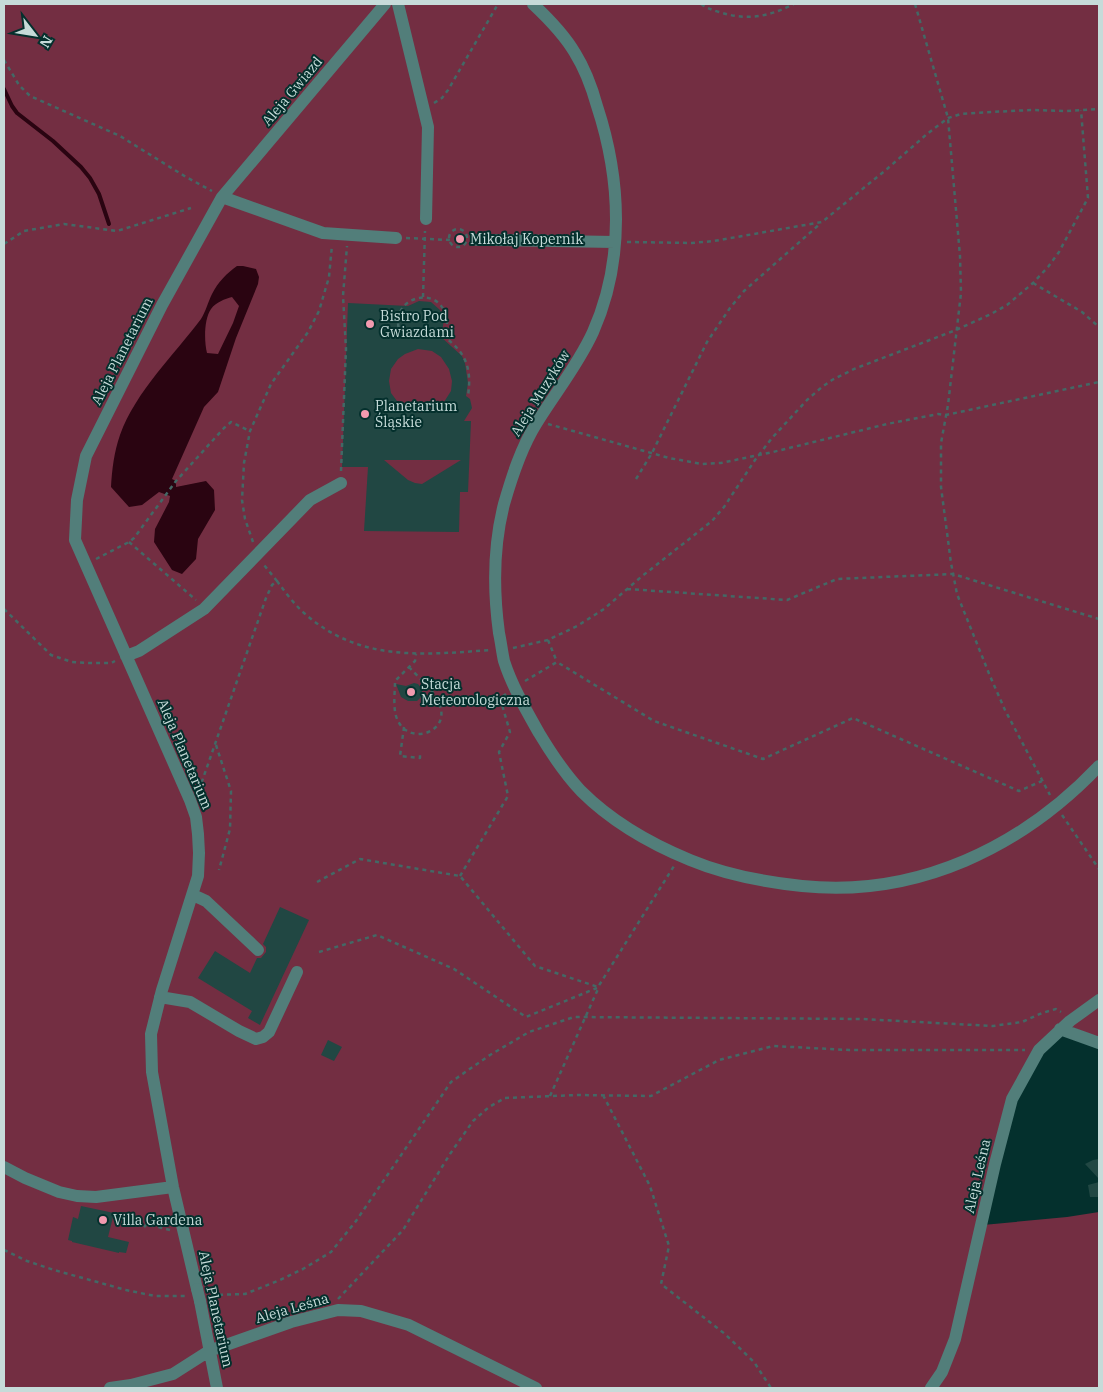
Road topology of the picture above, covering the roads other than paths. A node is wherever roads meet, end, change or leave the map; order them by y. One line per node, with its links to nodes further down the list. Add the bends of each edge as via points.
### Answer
1 (385, 4): 4 (street, Aleja Gwiazd)
2 (398, 4): 5 (street, via 428,127)
3 (533, 4): 8 (street, Aleja Muzyków, via 571,46 594,94 614,176)
4 (222, 197): 6 (street, via 323,233); 10 (street, Aleja Planetarium, via 162,305 86,456 77,500 75,540)
5 (426, 219)
6 (396, 238)
7 (477, 240): 8 (street)
8 (615, 242): 11 (street, Aleja Muzyków, via 609,282 595,329 530,434 512,475 495,551 495,592 504,661 522,704 554,758 579,789 630,828 680,856 710,868 789,885 831,888 911,879 977,856 1056,806)
9 (341, 483): 10 (street, via 310,500 204,609)
10 (126, 656): 12 (street, Aleja Planetarium, via 196,817 200,853)
11 (1099, 766)
12 (193, 895): 13 (street, via 206,901); 15 (street, Aleja Planetarium)
13 (258, 950)
14 (297, 972): 15 (street, via 269,1032 256,1039 190,1002)
15 (160, 997): 20 (street, Aleja Planetarium, via 151,1034 152,1072)
16 (1099, 1000): 17 (street, Aleja Leśna)
17 (1065, 1025): 18 (street); 25 (street, Aleja Leśna, via 1039,1050 1012,1099 955,1339 942,1372)
18 (1099, 1043)
19 (4, 1167): 20 (street, via 50,1188 77,1196)
20 (173, 1187): 21 (street, Aleja Planetarium)
21 (209, 1351): 22 (street, Aleja Leśna, via 173,1374); 23 (street, Aleja Planetarium); 24 (street, Aleja Leśna, via 291,1322 338,1310 361,1311 409,1325)
22 (110, 1388)
23 (217, 1388)
24 (536, 1388)
25 (931, 1388)

